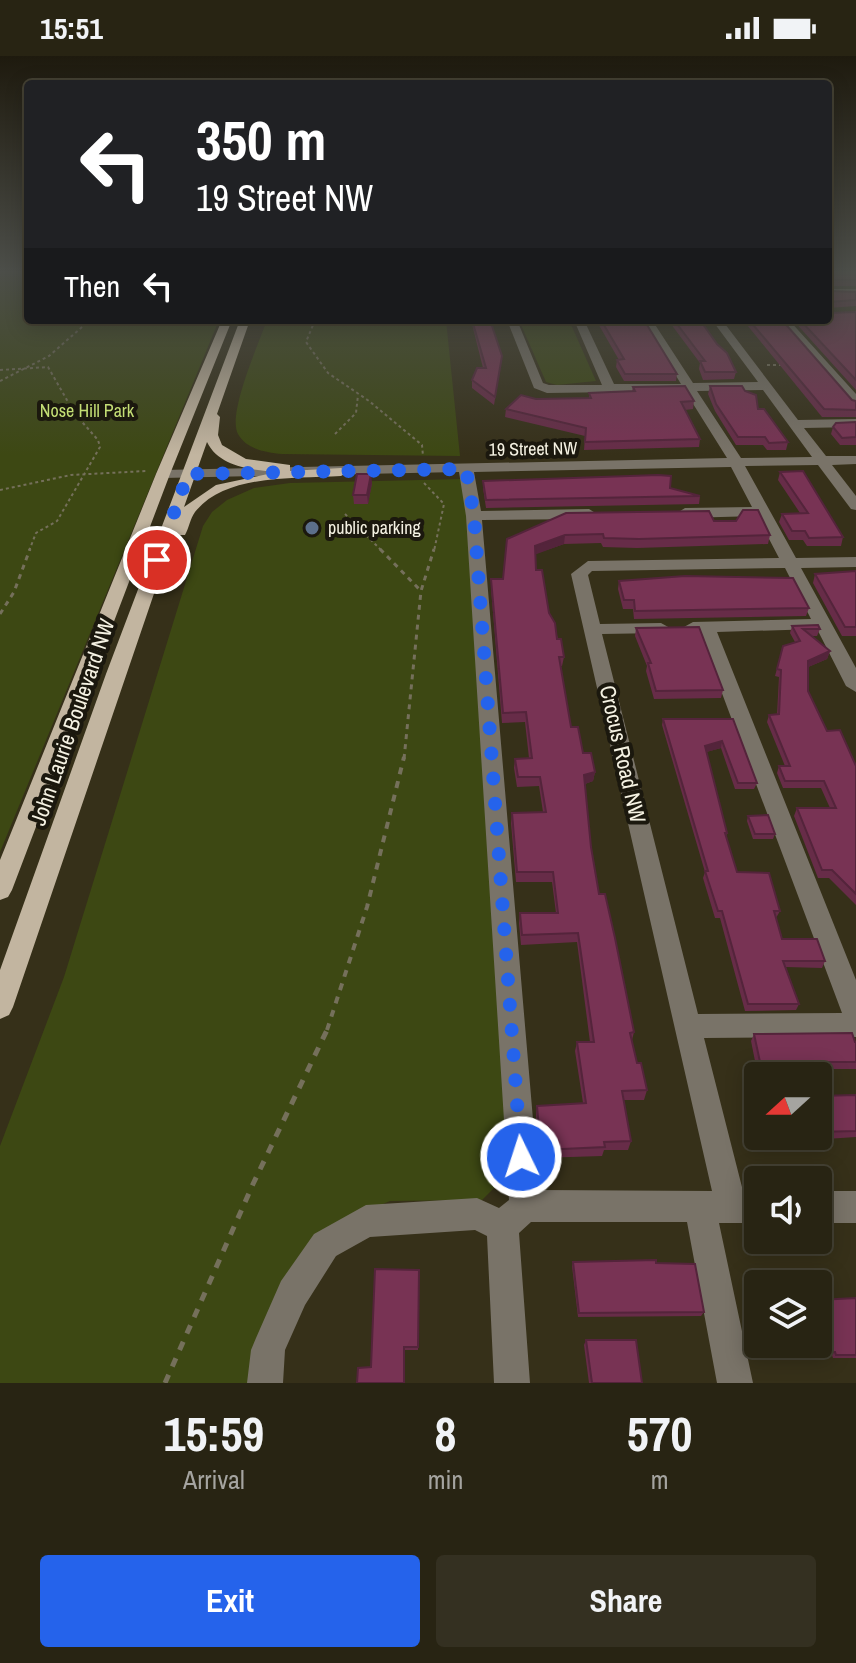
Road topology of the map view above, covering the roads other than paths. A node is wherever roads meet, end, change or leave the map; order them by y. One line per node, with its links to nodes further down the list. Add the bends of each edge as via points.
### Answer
1 (222, 332): 20 (main road, John Laurie Boulevard NW)
2 (241, 332): 11 (main road, John Laurie Boulevard NW)
3 (517, 332): 10 (street, via 538,385)
4 (584, 332): 10 (street)
5 (654, 332): 9 (street)
6 (726, 332): 8 (street)
7 (794, 332): 12 (street)
8 (767, 386): 9 (street); 14 (street)
9 (689, 387): 10 (street); 17 (street)
10 (610, 388)
11 (215, 400): 19 (main road, via 212,437 222,452 249,464); 21 (main road, John Laurie Boulevard NW)
12 (856, 402)
13 (856, 423): 14 (street)
14 (797, 424): 16 (street)
15 (856, 460): 16 (street, 19 Street NW)
16 (824, 461): 17 (street, 19 Street NW); 22 (street)
17 (736, 462): 18 (street, 19 Street NW); 23 (street)
18 (466, 469): 19 (street, 19 Street NW); 26 (street)
19 (341, 472): 21 (street, 19 Street NW); 32 (main road, via 243,482 188,511 141,626)
20 (163, 474): 21 (street, 19 Street NW); 34 (main road, John Laurie Boulevard NW)
21 (188, 474): 32 (main road, John Laurie Boulevard NW)
22 (856, 506)
23 (761, 511): 24 (street); 28 (street)
24 (665, 513)
25 (601, 514): 26 (street)
26 (474, 516): 42 (street)
27 (856, 562): 28 (street, Crocus Road NW)
28 (789, 563): 29 (street); 31 (street, Crocus Road NW, via 588,566 579,574)
29 (821, 624): 30 (street); 33 (street)
30 (706, 627): 31 (street); 36 (street)
31 (593, 629): 38 (street, Crocus Road NW)
32 (115, 674): 35 (main road, John Laurie Boulevard NW)
33 (856, 686)
34 (0, 890)
35 (0, 1007)
36 (856, 1014)
37 (856, 1025): 38 (street)
38 (687, 1026): 39 (street, Crocus Road NW)
39 (730, 1207): 42 (street); 45 (street, Crocus Road NW)
40 (832, 1207): 41 (street)
41 (856, 1207)
42 (514, 1216): 43 (street, via 366,1221 325,1245 293,1293 268,1350); 44 (street)
43 (265, 1383)
44 (512, 1383)
45 (735, 1383)

